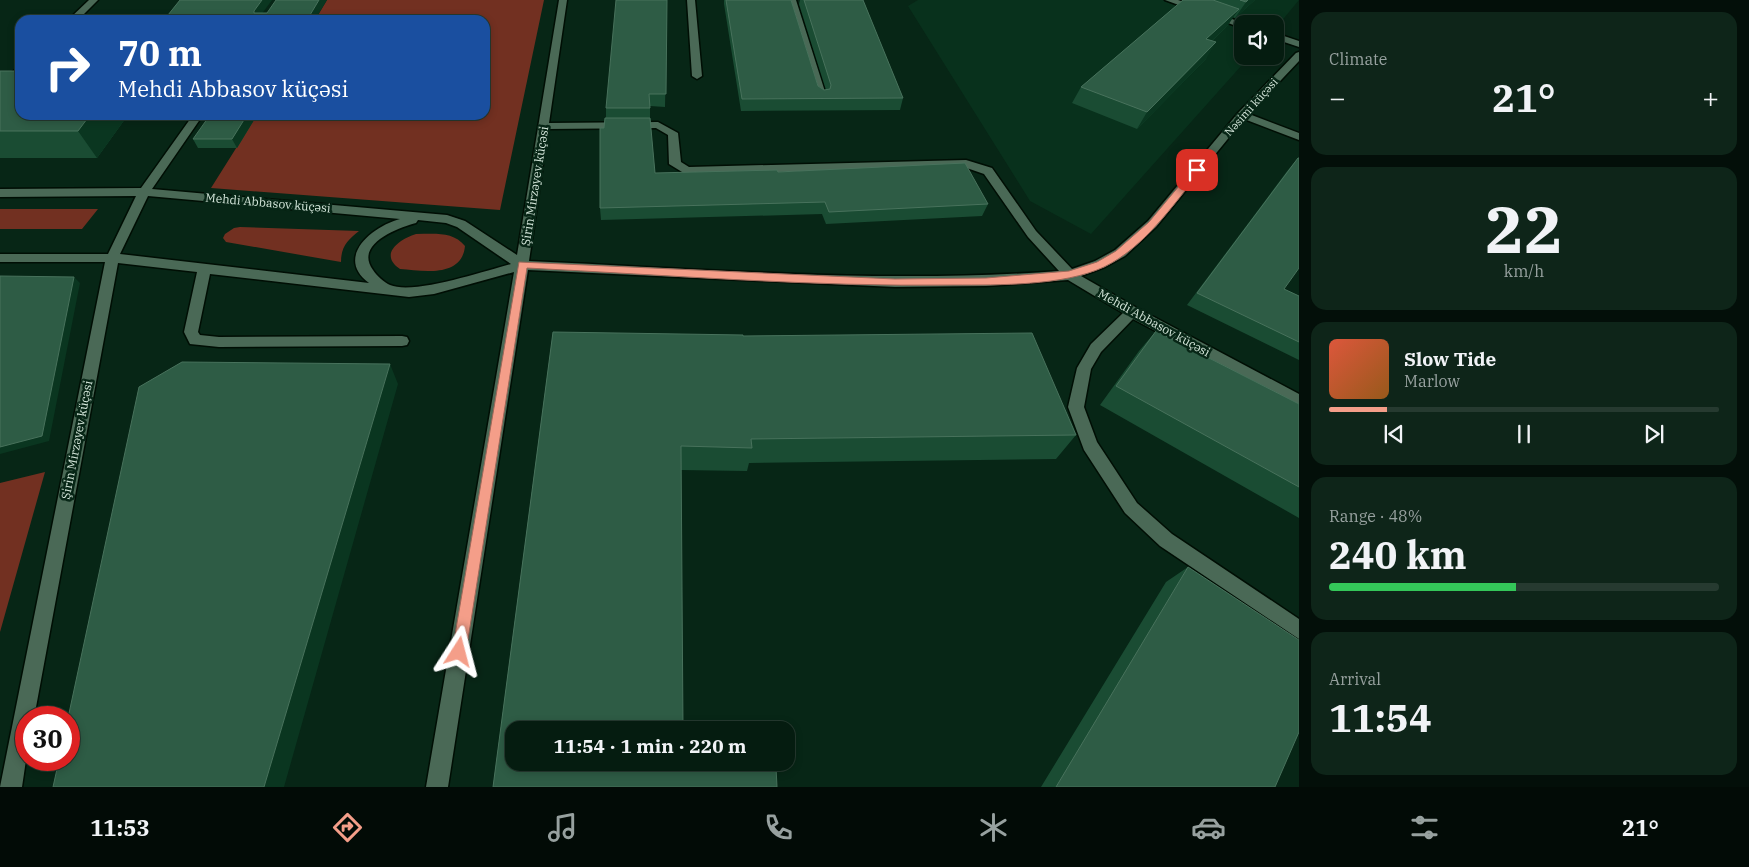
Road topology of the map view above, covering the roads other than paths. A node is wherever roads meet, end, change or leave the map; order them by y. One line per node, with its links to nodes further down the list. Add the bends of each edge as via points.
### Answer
1 (94, 0): 6 (street)
2 (563, 0): 17 (street, Şirin Mirzəyev küçəsi)
3 (691, 0): 11 (street)
4 (792, 0): 14 (street)
5 (1169, 0): 7 (street)
6 (78, 15)
7 (1234, 22)
8 (1284, 39): 9 (street)
9 (1299, 44)
10 (1299, 55): 15 (street, Nəsimi küçəsi)
11 (697, 76)
12 (5, 78): 13 (street)
13 (0, 88)
14 (822, 98)
15 (1242, 116): 18 (street); 26 (street, Nəsimi küçəsi, via 1152,224 1120,253)
16 (194, 120): 19 (street, Şirin Mirzəyev küçəsi)
17 (544, 126): 24 (street, Şirin Mirzəyev küçəsi); 26 (street, Mehdi Abbasov küçəsi, via 658,125 673,133 675,164 686,171 962,162 988,171 1032,234)
18 (1299, 137)
19 (144, 192): 20 (street, Mehdi Abbasov küçəsi); 21 (street, Mehdi Abbasov küçəsi); 23 (street, Şirin Mirzəyev küçəsi)
20 (0, 193)
21 (428, 217): 24 (street, Mehdi Abbasov küçəsi, via 461,224); 27 (street, via 392,225 374,237 364,249 360,260 364,271)
22 (0, 258): 23 (street)
23 (112, 258): 25 (street); 32 (street, Şirin Mirzəyev küçəsi)
24 (522, 265): 26 (street, via 895,282 986,281); 27 (street, via 434,289); 33 (street, Şirin Mirzəyev küçəsi)
25 (204, 269): 27 (street); 29 (street, via 191,332 195,340)
26 (1070, 275): 28 (street, Mehdi Abbasov küçəsi)
27 (389, 290)
28 (1132, 312): 30 (street, Mehdi Abbasov küçəsi); 31 (street, via 1096,348 1084,368 1076,407 1090,445 1131,508 1166,540)
29 (402, 342)
30 (1299, 401)
31 (1299, 630)
32 (11, 787)
33 (437, 787)

